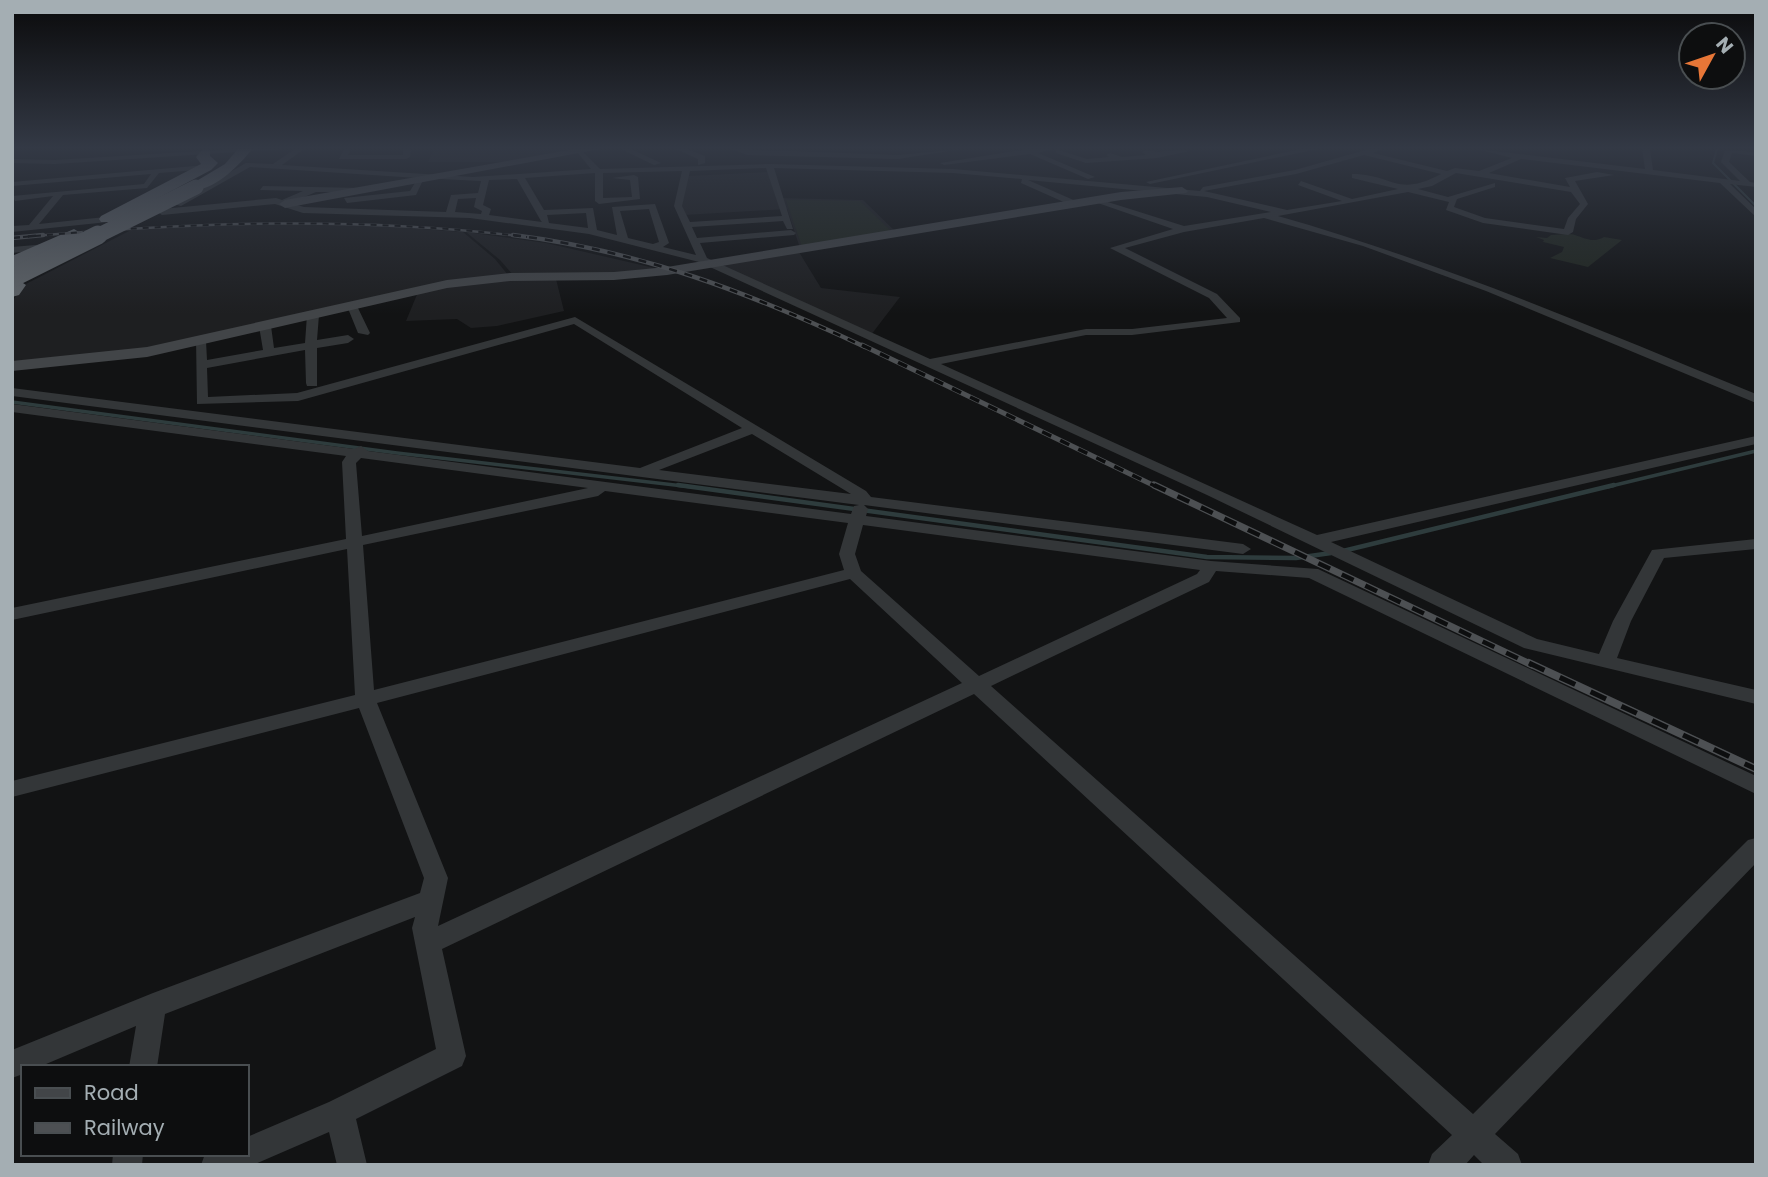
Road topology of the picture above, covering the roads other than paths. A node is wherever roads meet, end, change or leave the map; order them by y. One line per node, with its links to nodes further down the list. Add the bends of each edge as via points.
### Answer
1 (51, 204): 31 (street)
2 (130, 204): 27 (highway)
3 (155, 204): 46 (highway, bridge)
4 (169, 204): 22 (street)
5 (285, 204): 6 (street, via 303,210); 22 (street)
6 (330, 204)
7 (367, 204): 23 (street)
8 (452, 204): 23 (street)
9 (479, 204): 25 (street, via 487,209)
10 (538, 204): 21 (street)
11 (679, 204): 29 (street)
12 (782, 204): 26 (street)
13 (1075, 204): 43 (street)
14 (1110, 204): 34 (street)
15 (1271, 204): 20 (street)
16 (1335, 204): 20 (street)
17 (1452, 204): 30 (street, via 1449,208 1483,220)
18 (1584, 204): 30 (street, via 1567,232)
19 (90, 211): 32 (street)
20 (1284, 212): 24 (street)
21 (544, 213): 28 (street); 35 (street, via 590,210)
22 (159, 214): 27 (street)
23 (450, 214): 25 (street)
24 (1264, 215): 34 (street); 60 (street, via 1367,244 1490,289)
25 (484, 217): 28 (street)
26 (787, 218): 29 (street); 36 (street)
27 (107, 219): 32 (street)
28 (547, 224): 35 (street)
29 (686, 225): 38 (street)
30 (1530, 227): 39 (street, via 1570,241)
31 (31, 228): 32 (street); 33 (street)
32 (78, 228): 40 (highway); 46 (street, via 115,235)
33 (12, 229)
34 (1183, 229): 55 (street, via 1115,248 1213,296 1237,320 1132,332 1086,332)
35 (593, 232): 37 (street)
36 (792, 233): 38 (street); 43 (street)
37 (623, 238): 41 (street); 41 (street, via 615,209 652,206 664,243)
38 (695, 241): 44 (street)
39 (1568, 245)
40 (47, 247): 42 (street); 45 (highway)
41 (655, 247): 44 (street)
42 (12, 250)
43 (797, 251): 44 (street)
44 (706, 262): 47 (street, via 614,276 510,277 460,283); 55 (street)
45 (12, 263)
46 (13, 282)
47 (352, 306): 48 (street); 50 (street)
48 (313, 315): 49 (street); 53 (street)
49 (265, 326): 52 (street); 54 (street)
50 (363, 333)
51 (348, 339): 53 (street)
52 (200, 341): 56 (street); 57 (street, via 117,356)
53 (311, 345): 54 (street); 58 (street)
54 (269, 353): 56 (street)
55 (928, 363): 72 (street)
56 (201, 365): 61 (street)
57 (12, 366)
58 (312, 383)
59 (12, 392): 63 (street)
60 (1756, 399)
61 (202, 401): 63 (street); 64 (street, via 298,397 575,320)
62 (12, 408): 67 (street)
63 (195, 414): 65 (street)
64 (754, 428): 68 (street); 70 (street)
65 (377, 437): 67 (street); 68 (street)
66 (1756, 440): 72 (street)
67 (354, 455): 69 (street); 73 (street, via 349,463)
68 (644, 471): 69 (street); 70 (street)
69 (611, 488): 71 (street); 73 (street)
70 (864, 500): 71 (street); 75 (street)
71 (855, 520): 76 (street); 77 (street, via 847,554)
72 (1314, 541): 79 (street, via 1531,644)
73 (355, 544): 78 (street); 82 (street)
74 (1756, 544): 79 (street, via 1658,554)
75 (1243, 549)
76 (1211, 566): 80 (street, via 1203,578); 83 (street, via 1312,573)
77 (853, 573): 80 (street); 82 (street)
78 (12, 614)
79 (1606, 661): 81 (street)
80 (976, 684): 87 (street); 92 (street)
81 (1756, 696)
82 (365, 698): 84 (street); 86 (street, via 436,878)
83 (1756, 786)
84 (12, 789)
85 (1756, 847): 92 (street)
86 (431, 900): 87 (street, via 425,928); 88 (street)
87 (428, 943): 91 (street, via 452,1056)
88 (153, 1006): 89 (street); 90 (street)
89 (12, 1064)
90 (143, 1065)
91 (339, 1112): 93 (street); 96 (street)
92 (1473, 1135): 97 (street); 98 (street)
93 (248, 1152)
94 (236, 1156): 95 (street)
95 (216, 1165)
96 (352, 1165)
97 (1443, 1165)
98 (1507, 1165)

